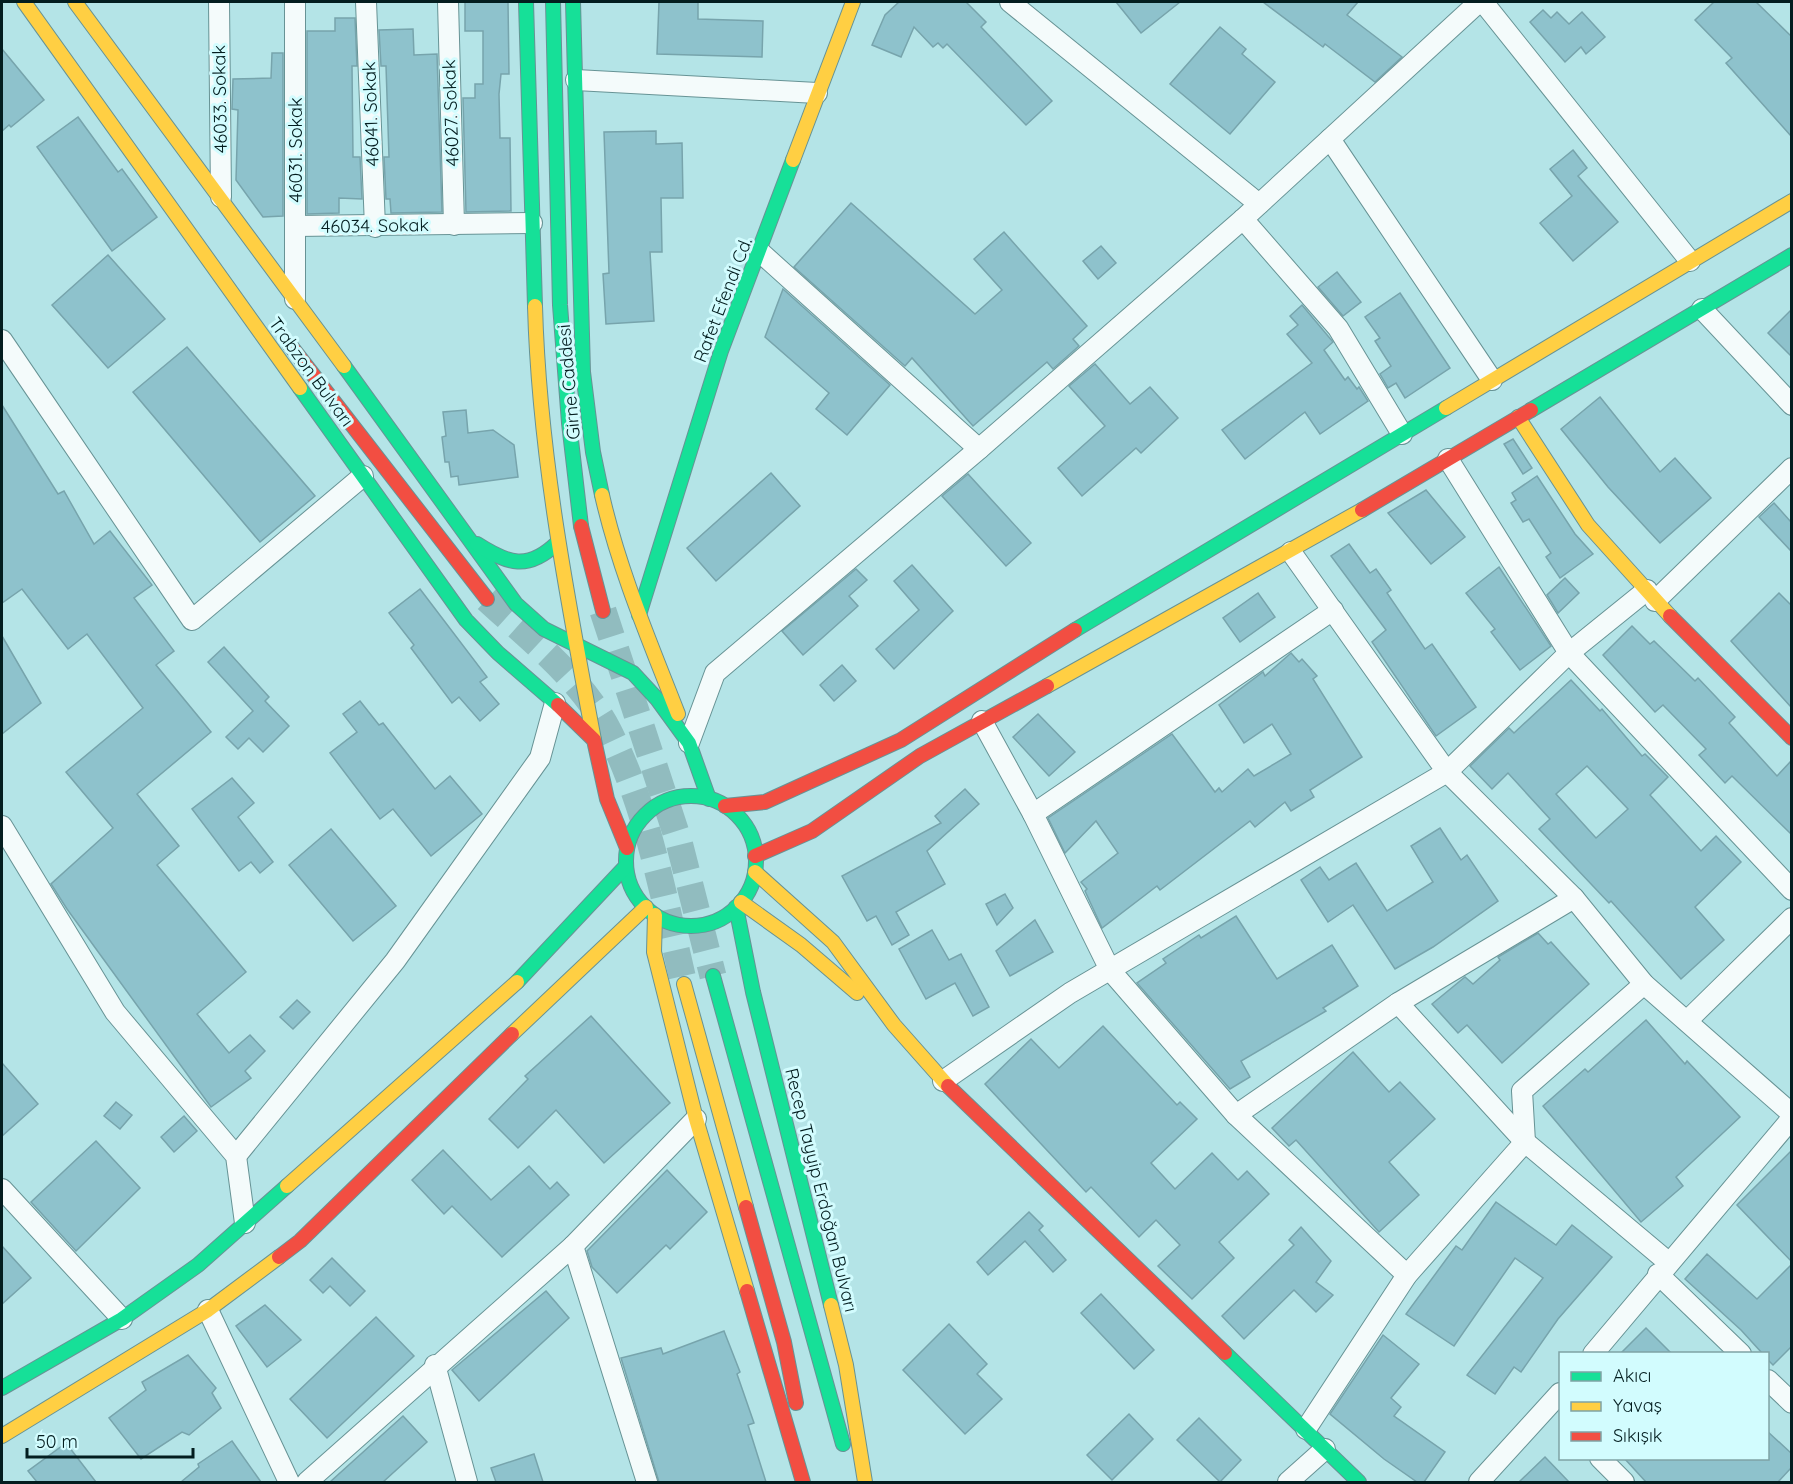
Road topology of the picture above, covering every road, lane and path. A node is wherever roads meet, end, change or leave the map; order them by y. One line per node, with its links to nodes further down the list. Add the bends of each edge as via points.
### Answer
1 (24, 2): 14 (main road, Trabzon Bulvarı)
2 (75, 2): 18 (main road, Trabzon Bulvarı)
3 (219, 2): 18 (street, 46033. Sokak)
4 (295, 2): 24 (street, 46031. Sokak)
5 (366, 2): 25 (street, 46041. Sokak)
6 (448, 2): 23 (street, 46027. Sokak)
7 (526, 2): 22 (main road, Girne Caddesi)
8 (553, 2): 48 (main road, Girne Caddesi, via 560,305 569,423 582,532)
9 (573, 2): 15 (main road, Girne Caddesi)
10 (853, 2): 16 (main road, Rafet Efendi Cd.)
11 (1010, 2): 20 (street)
12 (1479, 2): 17 (street)
13 (1483, 2): 28 (street)
14 (73, 71): 30 (main road); 41 (main road, Trabzon Bulvarı)
15 (576, 80): 16 (street); 49 (main road, Girne Caddesi, via 583,372 593,452 609,526)
16 (817, 93): 26 (main road, Rafet Efendi Cd.)
17 (1330, 139): 20 (street); 34 (street)
18 (222, 197): 29 (main road, Trabzon Bulvarı)
19 (1791, 201): 28 (main road)
20 (1259, 204): 21 (street)
21 (1243, 219): 37 (street, via 1338,328); 38 (street)
22 (532, 223): 23 (street, 46034. Sokak); 43 (main road, Girne Caddesi, via 537,380)
23 (454, 225): 25 (street, 46034. Sokak)
24 (296, 226): 25 (street, 46034. Sokak); 29 (street, 46031. Sokak)
25 (375, 227)
26 (760, 252): 38 (street); 49 (main road, Rafet Efendi Cd., via 721,351)
27 (1791, 255): 31 (main road)
28 (1690, 261): 34 (main road)
29 (295, 299): 42 (main road, Trabzon Bulvarı)
30 (255, 300)
31 (1702, 309): 35 (street); 36 (main road)
32 (284, 337): 46 (main road)
33 (2, 340): 41 (street, via 192,620)
34 (1492, 380): 37 (main road)
35 (1791, 405)
36 (1518, 417): 39 (main road); 45 (main road, via 1588,525)
37 (1402, 434): 59 (main road, via 1084,624 901,740 765,802)
38 (979, 449): 56 (street, via 715,673)
39 (1448, 459): 44 (main road); 51 (street)
40 (1791, 468): 45 (street)
41 (363, 476): 52 (main road, Trabzon Bulvarı, via 466,620)
42 (470, 539): 43 (main road, via 506,561 524,563 545,558); 50 (main road, Trabzon Bulvarı, via 516,604 544,628)
43 (557, 543): 50 (main road)
44 (1291, 552): 47 (street); 53 (main road)
45 (1651, 596): 51 (street); 54 (main road)
46 (487, 599)
47 (1333, 610): 57 (street); 60 (street)
48 (603, 611)
49 (639, 615): 56 (main road, Girne Caddesi)
50 (578, 648): 55 (main road); 56 (main road, Trabzon Bulvarı, via 633,673)
51 (1569, 653): 57 (street); 66 (street)
52 (555, 703): 55 (main road, Trabzon Bulvarı); 83 (street, via 540,758 395,961)
53 (982, 721): 60 (street); 63 (main road, via 920,756 813,831)
54 (1791, 738)
55 (594, 740): 62 (main road, via 607,800)
56 (689, 743): 58 (main road, Trabzon Bulvarı)
57 (1447, 772): 67 (street); 71 (street)
58 (709, 799): 59 (main road); 62 (main road, via 673,798 657,805 643,816)
59 (725, 806): 63 (main road, via 746,828)
60 (1033, 814): 71 (street)
61 (3, 828): 83 (street, via 116,1012)
62 (627, 848): 64 (main road)
63 (755, 856): 65 (main road)
64 (626, 866): 69 (main road, via 630,884); 85 (main road, via 516,983)
65 (755, 872): 68 (main road); 77 (main road, via 833,942)
66 (1791, 890)
67 (1574, 898): 74 (street); 75 (street)
68 (739, 905): 69 (main road, via 722,918 686,926 668,922); 77 (main road, via 801,945); 109 (main road, Recep Tayyip Erdoğan Bulvarı, via 753,993 846,1365)
69 (651, 911): 81 (main road, via 654,952); 89 (main road, via 560,986 300,1241)
70 (1791, 918): 76 (street)
71 (1110, 970): 78 (street); 79 (street)
72 (713, 976): 108 (main road)
73 (684, 984): 107 (main road, via 784,1342)
74 (1644, 984): 76 (street); 82 (street, via 1522,1091)
75 (1398, 1003): 79 (street); 82 (street)
76 (1687, 1021): 80 (street)
77 (894, 1025): 78 (main road)
78 (943, 1081): 98 (main road)
79 (1236, 1115): 88 (street)
80 (1791, 1116): 87 (street)
81 (696, 1119): 86 (street); 106 (main road)
82 (1525, 1142): 87 (street); 88 (street)
83 (236, 1156): 85 (street)
84 (2, 1189): 90 (street)
85 (245, 1223): 90 (main road, via 198,1265)
86 (573, 1246): 93 (street); 105 (street)
87 (1663, 1268): 91 (street); 92 (street)
88 (1407, 1275): 98 (street)
89 (208, 1310): 99 (main road); 102 (street)
90 (122, 1319): 95 (main road)
91 (1594, 1352)
92 (1740, 1352)
93 (435, 1365): 103 (street); 104 (street)
94 (1769, 1382): 96 (street)
95 (2, 1388)
96 (1791, 1403)
97 (1556, 1407): 112 (street)
98 (1305, 1429): 100 (main road)
99 (2, 1436)
100 (1325, 1449): 110 (street); 111 (main road)
101 (1602, 1460): 113 (street)
102 (289, 1482)
103 (307, 1482)
104 (467, 1482)
105 (647, 1482)
106 (803, 1482)
107 (813, 1482)
108 (854, 1482)
109 (865, 1482)
110 (1288, 1482)
111 (1359, 1482)
112 (1479, 1482)
113 (1624, 1482)

